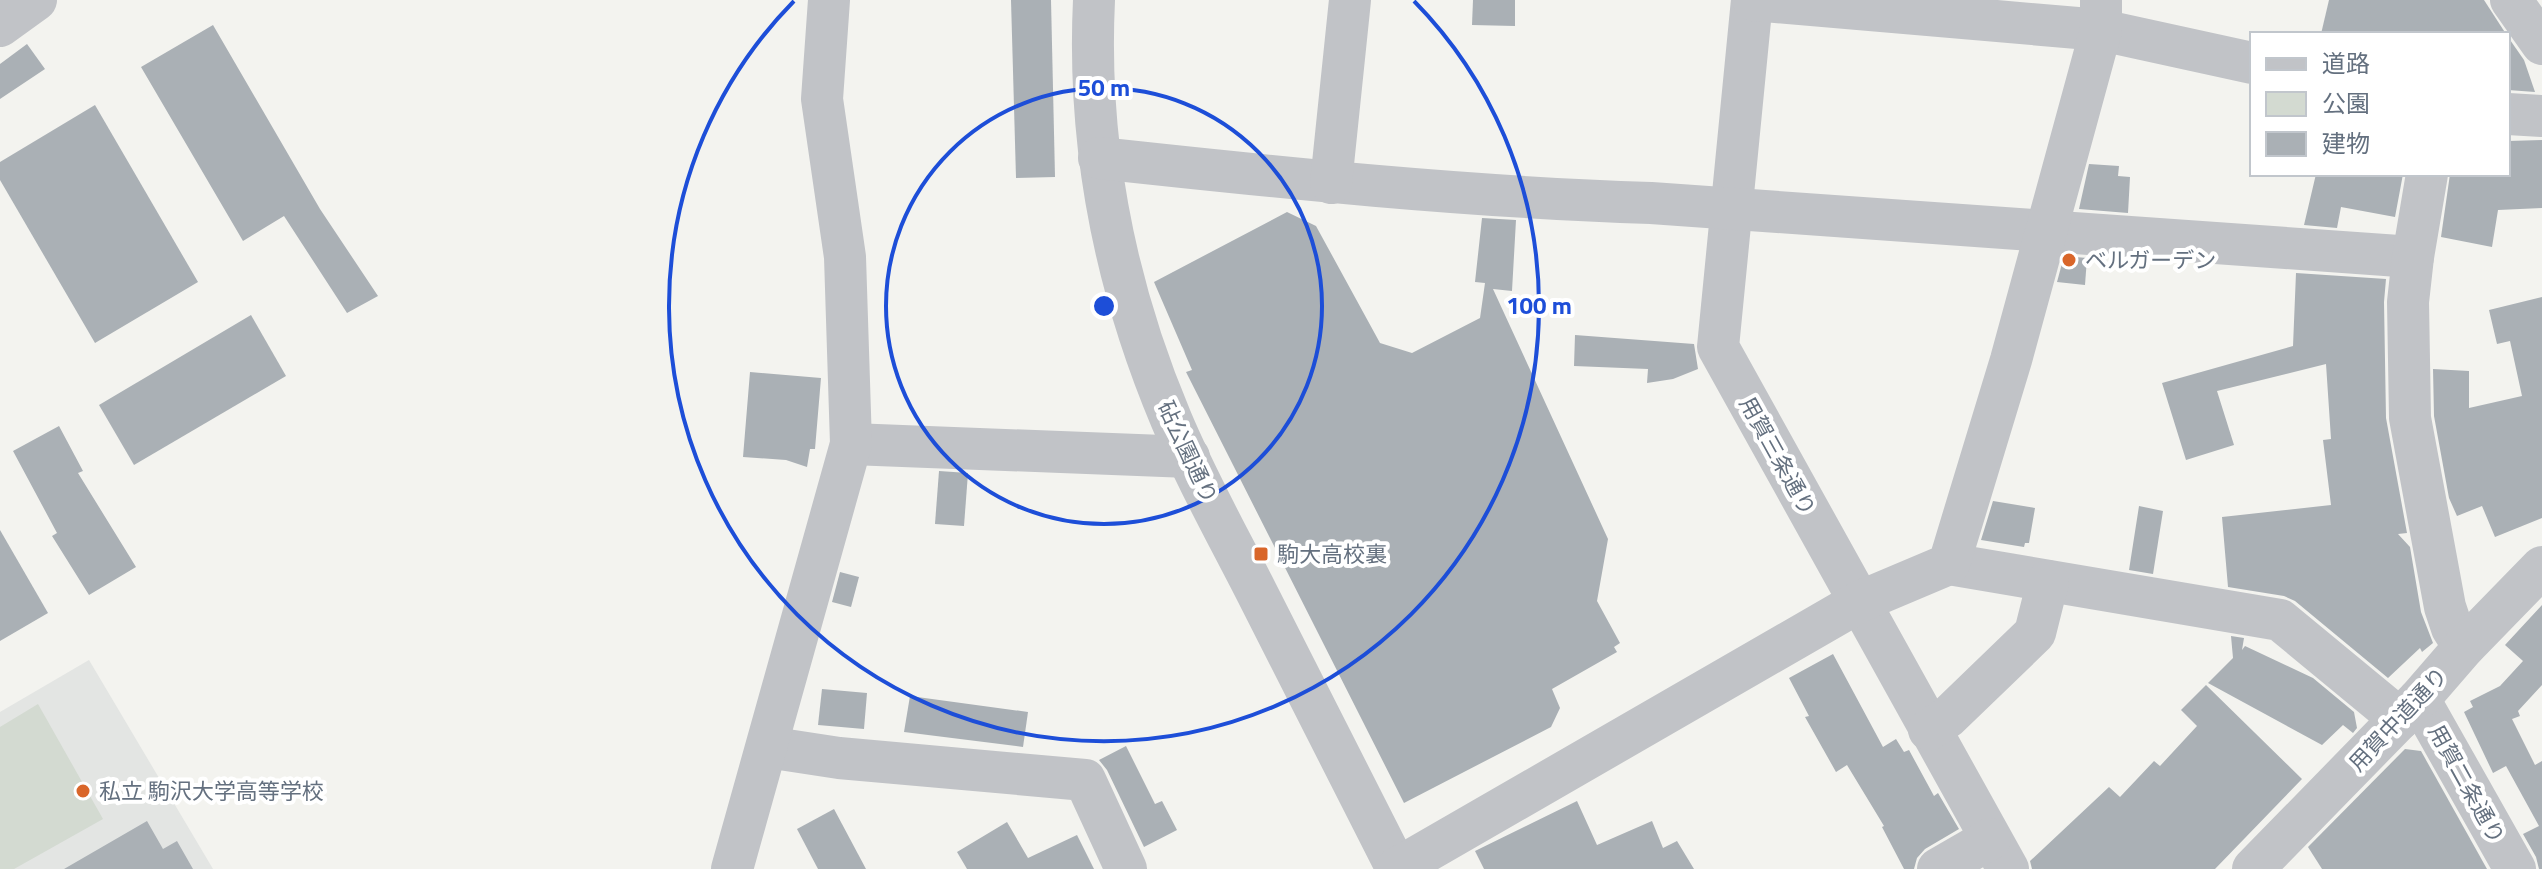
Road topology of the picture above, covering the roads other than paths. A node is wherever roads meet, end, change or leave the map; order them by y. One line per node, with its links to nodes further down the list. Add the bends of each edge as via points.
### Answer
1 (36, 0): 8 (street)
2 (829, 0): 19 (street, via 822,99 845,257)
3 (1094, 0): 13 (street, 砧公園通り, via 1092,74)
4 (1350, 0): 15 (street)
5 (1752, 0): 7 (street); 16 (street, 用賀三条通り)
6 (2511, 0): 9 (street)
7 (2101, 15): 10 (street); 17 (street)
8 (0, 26)
9 (2542, 44)
10 (2250, 62)
11 (2510, 114): 12 (street)
12 (2542, 116)
13 (1099, 158): 15 (street); 20 (street, 砧公園通り, via 1132,311)
14 (2427, 176): 18 (street)
15 (1331, 183): 16 (street)
16 (1732, 209): 17 (street); 24 (street, 用賀三条通り, via 1718,347)
17 (2046, 231): 18 (street); 21 (street)
18 (2413, 257): 25 (street, via 2408,302 2410,418 2445,607)
19 (851, 444): 20 (street); 28 (street)
20 (1189, 457): 32 (street, 砧公園通り)
21 (1949, 564): 23 (street); 24 (street)
22 (2542, 567): 25 (street, 用賀中道通り)
23 (2048, 581): 26 (street, via 2280,620); 27 (street, via 2035,633)
24 (1859, 602): 27 (street, 用賀三条通り); 32 (street)
25 (2464, 647): 26 (street, 用賀中道通り)
26 (2409, 709): 34 (street, 用賀中道通り); 35 (street, 用賀二条通り)
27 (1929, 730): 29 (street, 用賀三条通り)
28 (767, 747): 30 (street); 31 (street, via 1085,780)
29 (1999, 854): 33 (street)
30 (732, 869)
31 (1126, 869)
32 (1396, 869)
33 (1938, 869)
34 (2253, 869)
35 (2515, 869)

